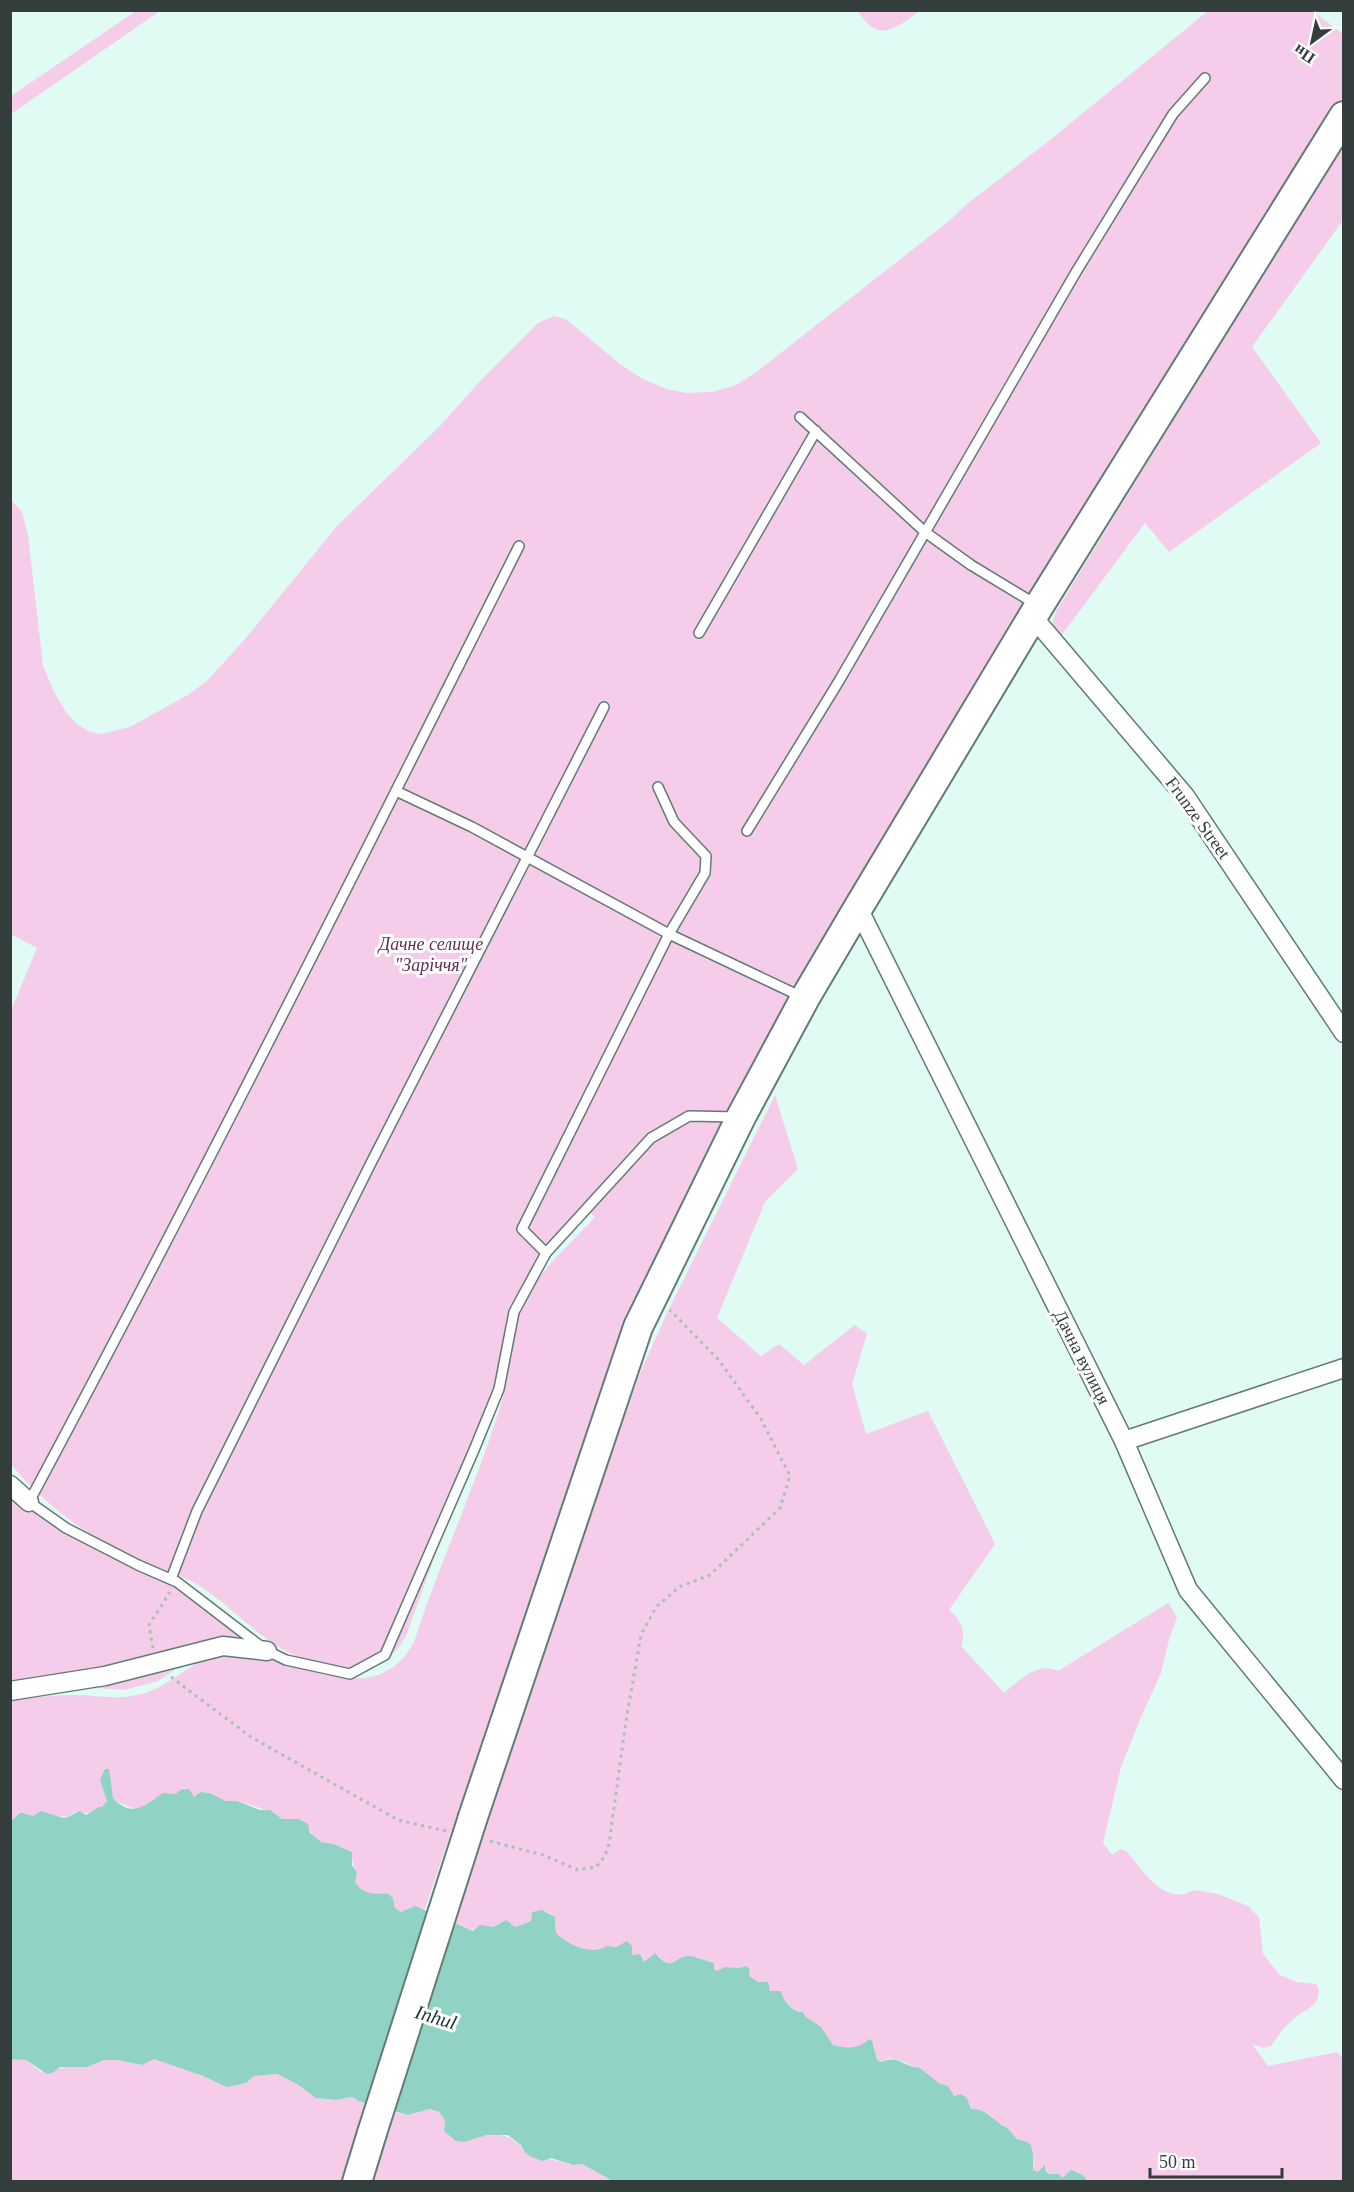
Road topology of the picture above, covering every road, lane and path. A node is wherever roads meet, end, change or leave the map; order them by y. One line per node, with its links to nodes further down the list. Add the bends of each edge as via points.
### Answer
1 (1205, 78): 5 (lane, via 1173,114)
2 (1344, 116): 7 (highway)
3 (800, 417): 4 (lane)
4 (816, 431): 5 (lane); 8 (lane)
5 (925, 532): 7 (lane); 12 (lane)
6 (519, 546): 11 (lane)
7 (1036, 612): 14 (highway); 17 (street, Frunze Street, via 1185,796)
8 (699, 633)
9 (604, 707): 13 (lane)
10 (658, 787): 15 (lane, via 674,822 706,855 705,873)
11 (396, 791): 13 (lane); 23 (lane, via 135,1306)
12 (747, 831)
13 (528, 857): 15 (lane); 24 (lane, via 197,1511)
14 (858, 908): 16 (highway); 21 (street, Дачна вулиця)
15 (669, 934): 16 (lane); 19 (lane, via 522,1229)
16 (805, 998): 18 (highway)
17 (1344, 1032)
18 (741, 1117): 19 (lane, via 688,1116 651,1138); 28 (highway, bridge, via 638,1327 473,1816)
19 (546, 1253): 25 (lane, via 514,1312 499,1389 385,1654 350,1674 286,1660)
20 (1344, 1368): 21 (street)
21 (1124, 1441): 27 (street, Дачна вулиця, via 1188,1590)
22 (10, 1485): 23 (street)
23 (29, 1502): 24 (lane, via 66,1528)
24 (171, 1579): 25 (lane)
25 (267, 1651): 26 (street, via 223,1646 105,1676)
26 (10, 1691)
27 (1344, 1780)
28 (357, 2181)

